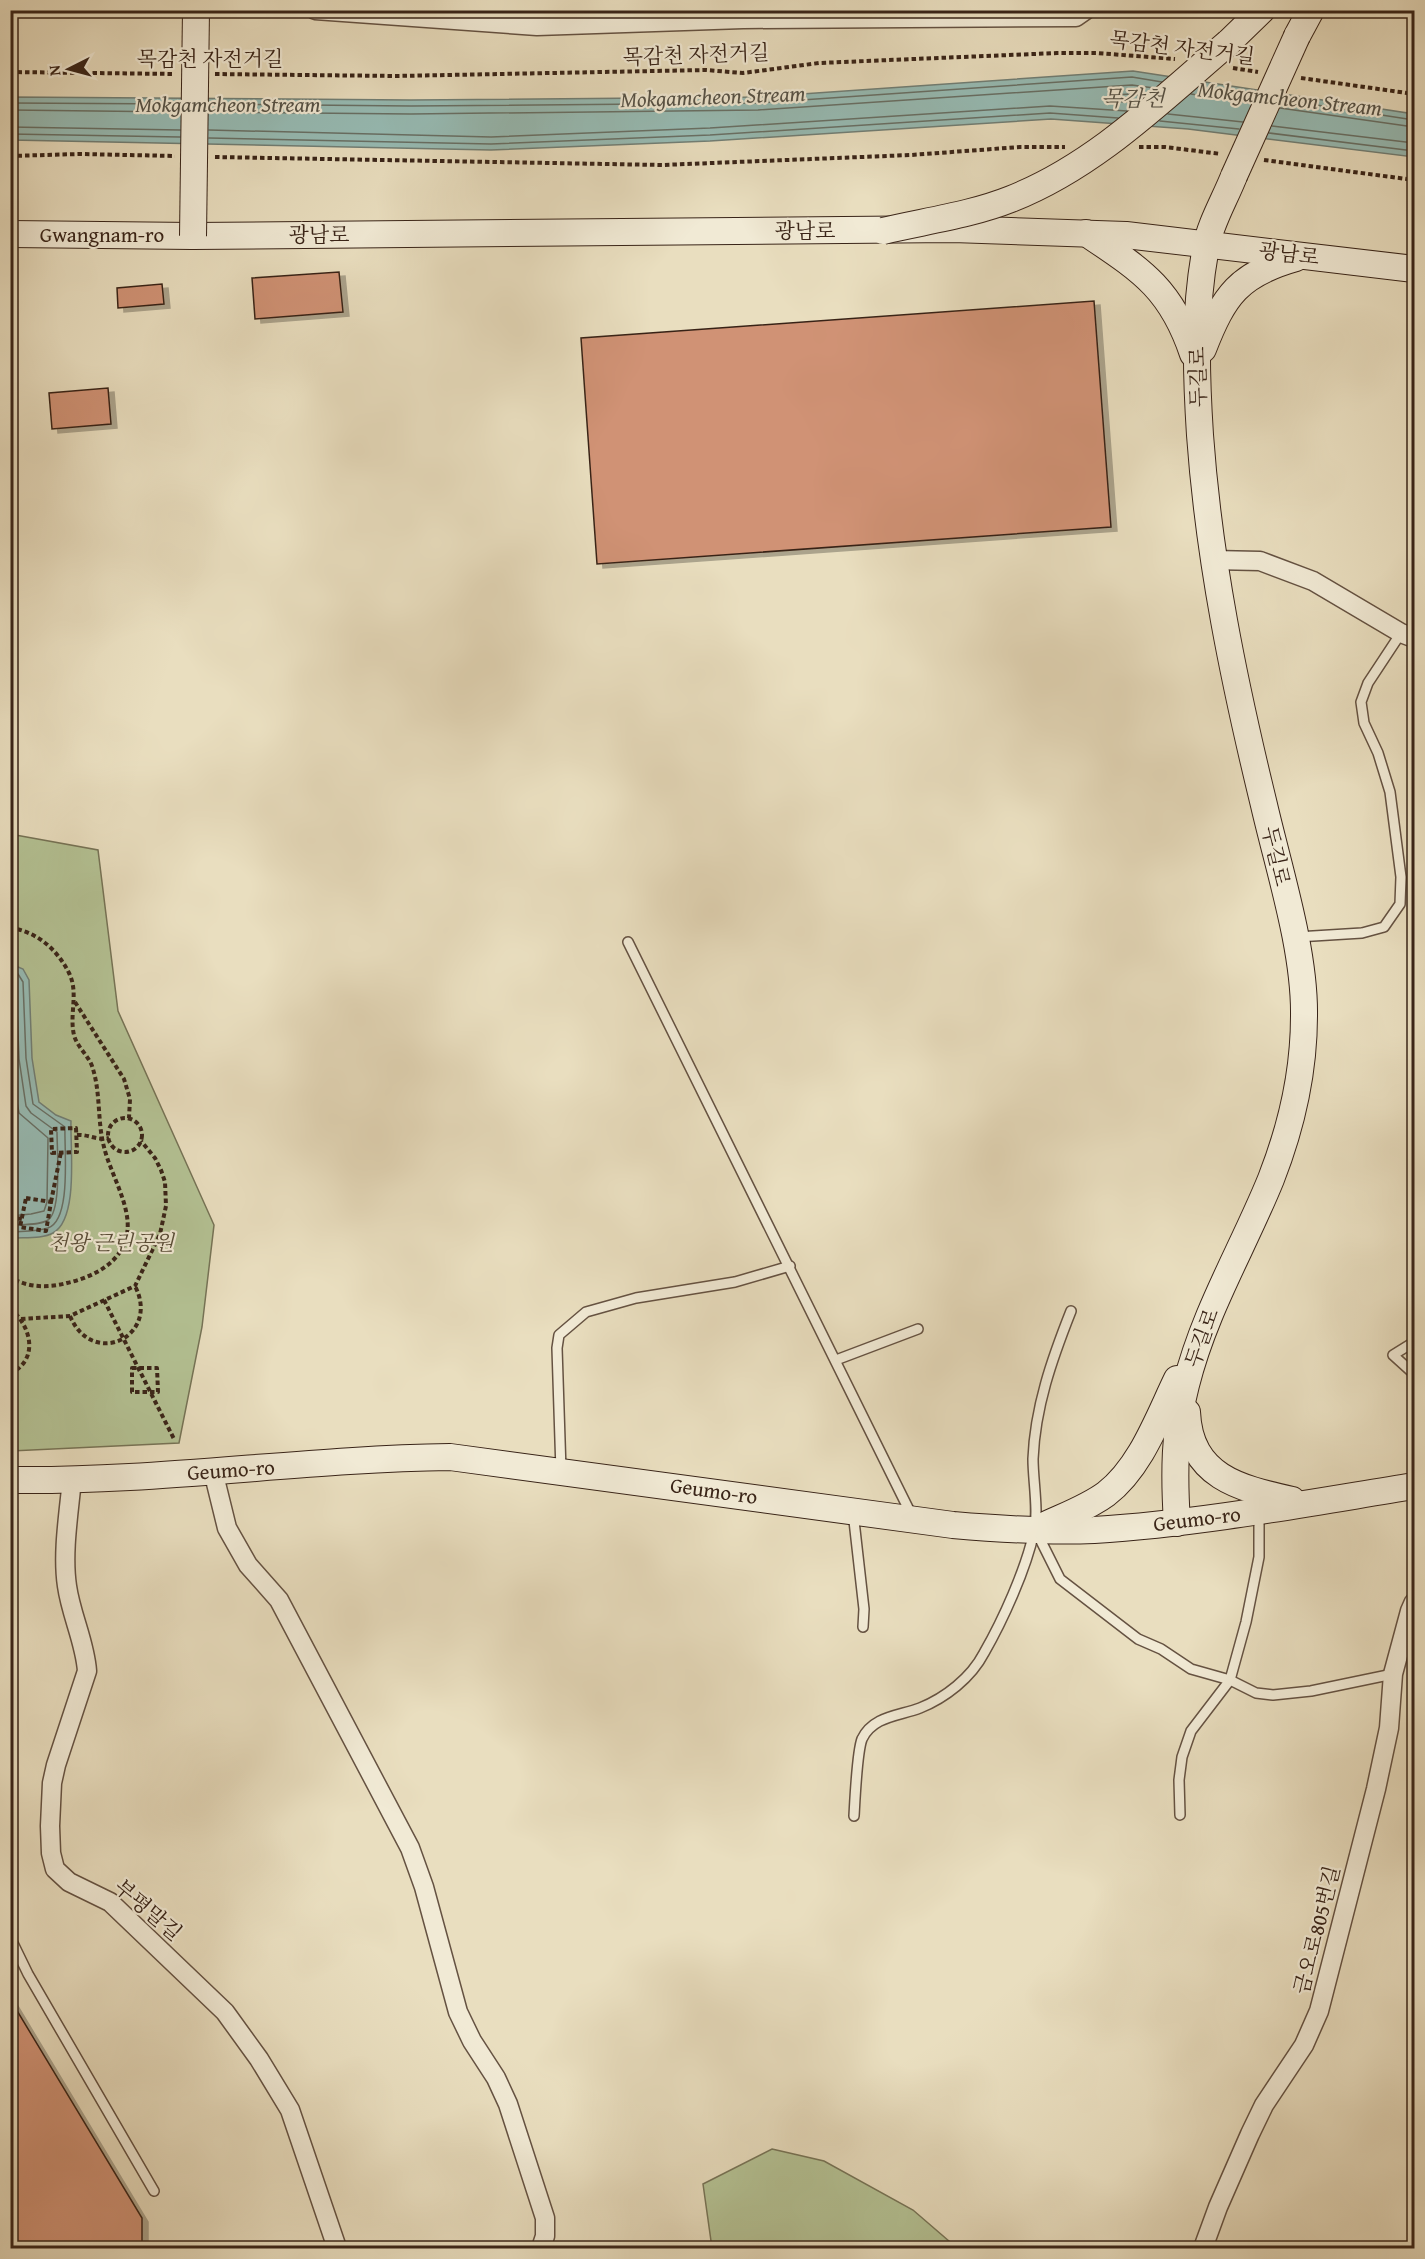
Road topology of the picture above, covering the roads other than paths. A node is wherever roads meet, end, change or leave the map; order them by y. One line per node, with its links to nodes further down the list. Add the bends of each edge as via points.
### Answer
1 (196, 10): 11 (street, bridge)
2 (315, 10): 7 (street)
3 (1086, 10): 6 (street, via 1076,17)
4 (1262, 10): 8 (street, bridge, via 1227,55 1057,177 1010,199)
5 (1311, 10): 12 (street, 두길로, bridge, via 1229,166)
6 (744, 15): 7 (street, via 537,26)
7 (512, 17)
8 (883, 231): 9 (street, 광남로); 11 (street, 광남로)
9 (1086, 233): 12 (street, 광남로); 15 (street, via 1147,276 1162,293 1187,335)
10 (10, 234): 11 (street, Gwangnam-ro)
11 (193, 236)
12 (1206, 244): 13 (street, 광남로); 15 (street, 두길로)
13 (1304, 256): 14 (street, 광남로); 15 (street, via 1271,265 1236,289 1219,312)
14 (1414, 269)
15 (1197, 366): 16 (street, 두길로)
16 (1213, 560): 17 (street, via 1260,561 1313,581); 18 (street, 두길로, via 1247,733)
17 (1408, 635): 18 (lane, via 1368,683 1361,702 1364,723 1390,792 1401,877 1400,904 1384,927 1362,933)
18 (1295, 937): 21 (street, 두길로, via 1303,979 1304,1017 1295,1101 1270,1179)
19 (628, 942): 20 (lane)
20 (790, 1266): 25 (lane); 28 (lane, via 735,1282 636,1298 586,1312 570,1324 559,1335 556,1348)
21 (1212, 1309): 27 (street, 두길로); 38 (street, via 1140,1451 1120,1481 1083,1508)
22 (1071, 1311): 38 (lane, via 1042,1393 1035,1431)
23 (918, 1329): 25 (lane)
24 (1414, 1342): 26 (lane, via 1393,1355)
25 (836, 1360): 36 (lane)
26 (1414, 1374)
27 (1186, 1384): 33 (street, via 1192,1441 1214,1472 1251,1491); 37 (street, 두길로, via 1178,1418)
28 (561, 1470): 29 (street, Geumo-ro, via 450,1457); 34 (street, Geumo-ro)
29 (213, 1471): 30 (street, Geumo-ro); 48 (street, via 227,1528 248,1565 279,1600 410,1848 458,2012 508,2104 545,2218)
30 (72, 1479): 31 (street, Geumo-ro); 47 (street, 부평말길, via 66,1583 87,1671 52,1783 50,1826 55,1869 69,1882 110,1902 225,2012 290,2110)
31 (10, 1480)
32 (1414, 1486): 33 (street, Geumo-ro)
33 (1304, 1503): 35 (street, Geumo-ro)
34 (852, 1510): 36 (street, Geumo-ro); 40 (lane)
35 (1259, 1510): 37 (street, Geumo-ro); 42 (lane, via 1259,1557)
36 (913, 1518): 38 (street, Geumo-ro, via 953,1525)
37 (1177, 1523): 38 (street, Geumo-ro)
38 (1035, 1530): 42 (lane, via 1060,1579 1138,1639 1191,1669); 44 (lane, via 1022,1573 984,1655 966,1679 921,1708 879,1720 861,1741)
39 (1414, 1602): 41 (street, 금오로805번길)
40 (863, 1627)
41 (1394, 1674): 42 (lane, via 1273,1695 1256,1693); 49 (street, 금오로805번길, via 1389,1728 1320,2011 1304,2045 1264,2105)
42 (1230, 1680): 43 (lane, via 1191,1731 1182,1757)
43 (1180, 1815)
44 (854, 1816)
45 (10, 1937): 46 (lane)
46 (154, 2191)
47 (337, 2248)
48 (541, 2248)
49 (1203, 2248)

